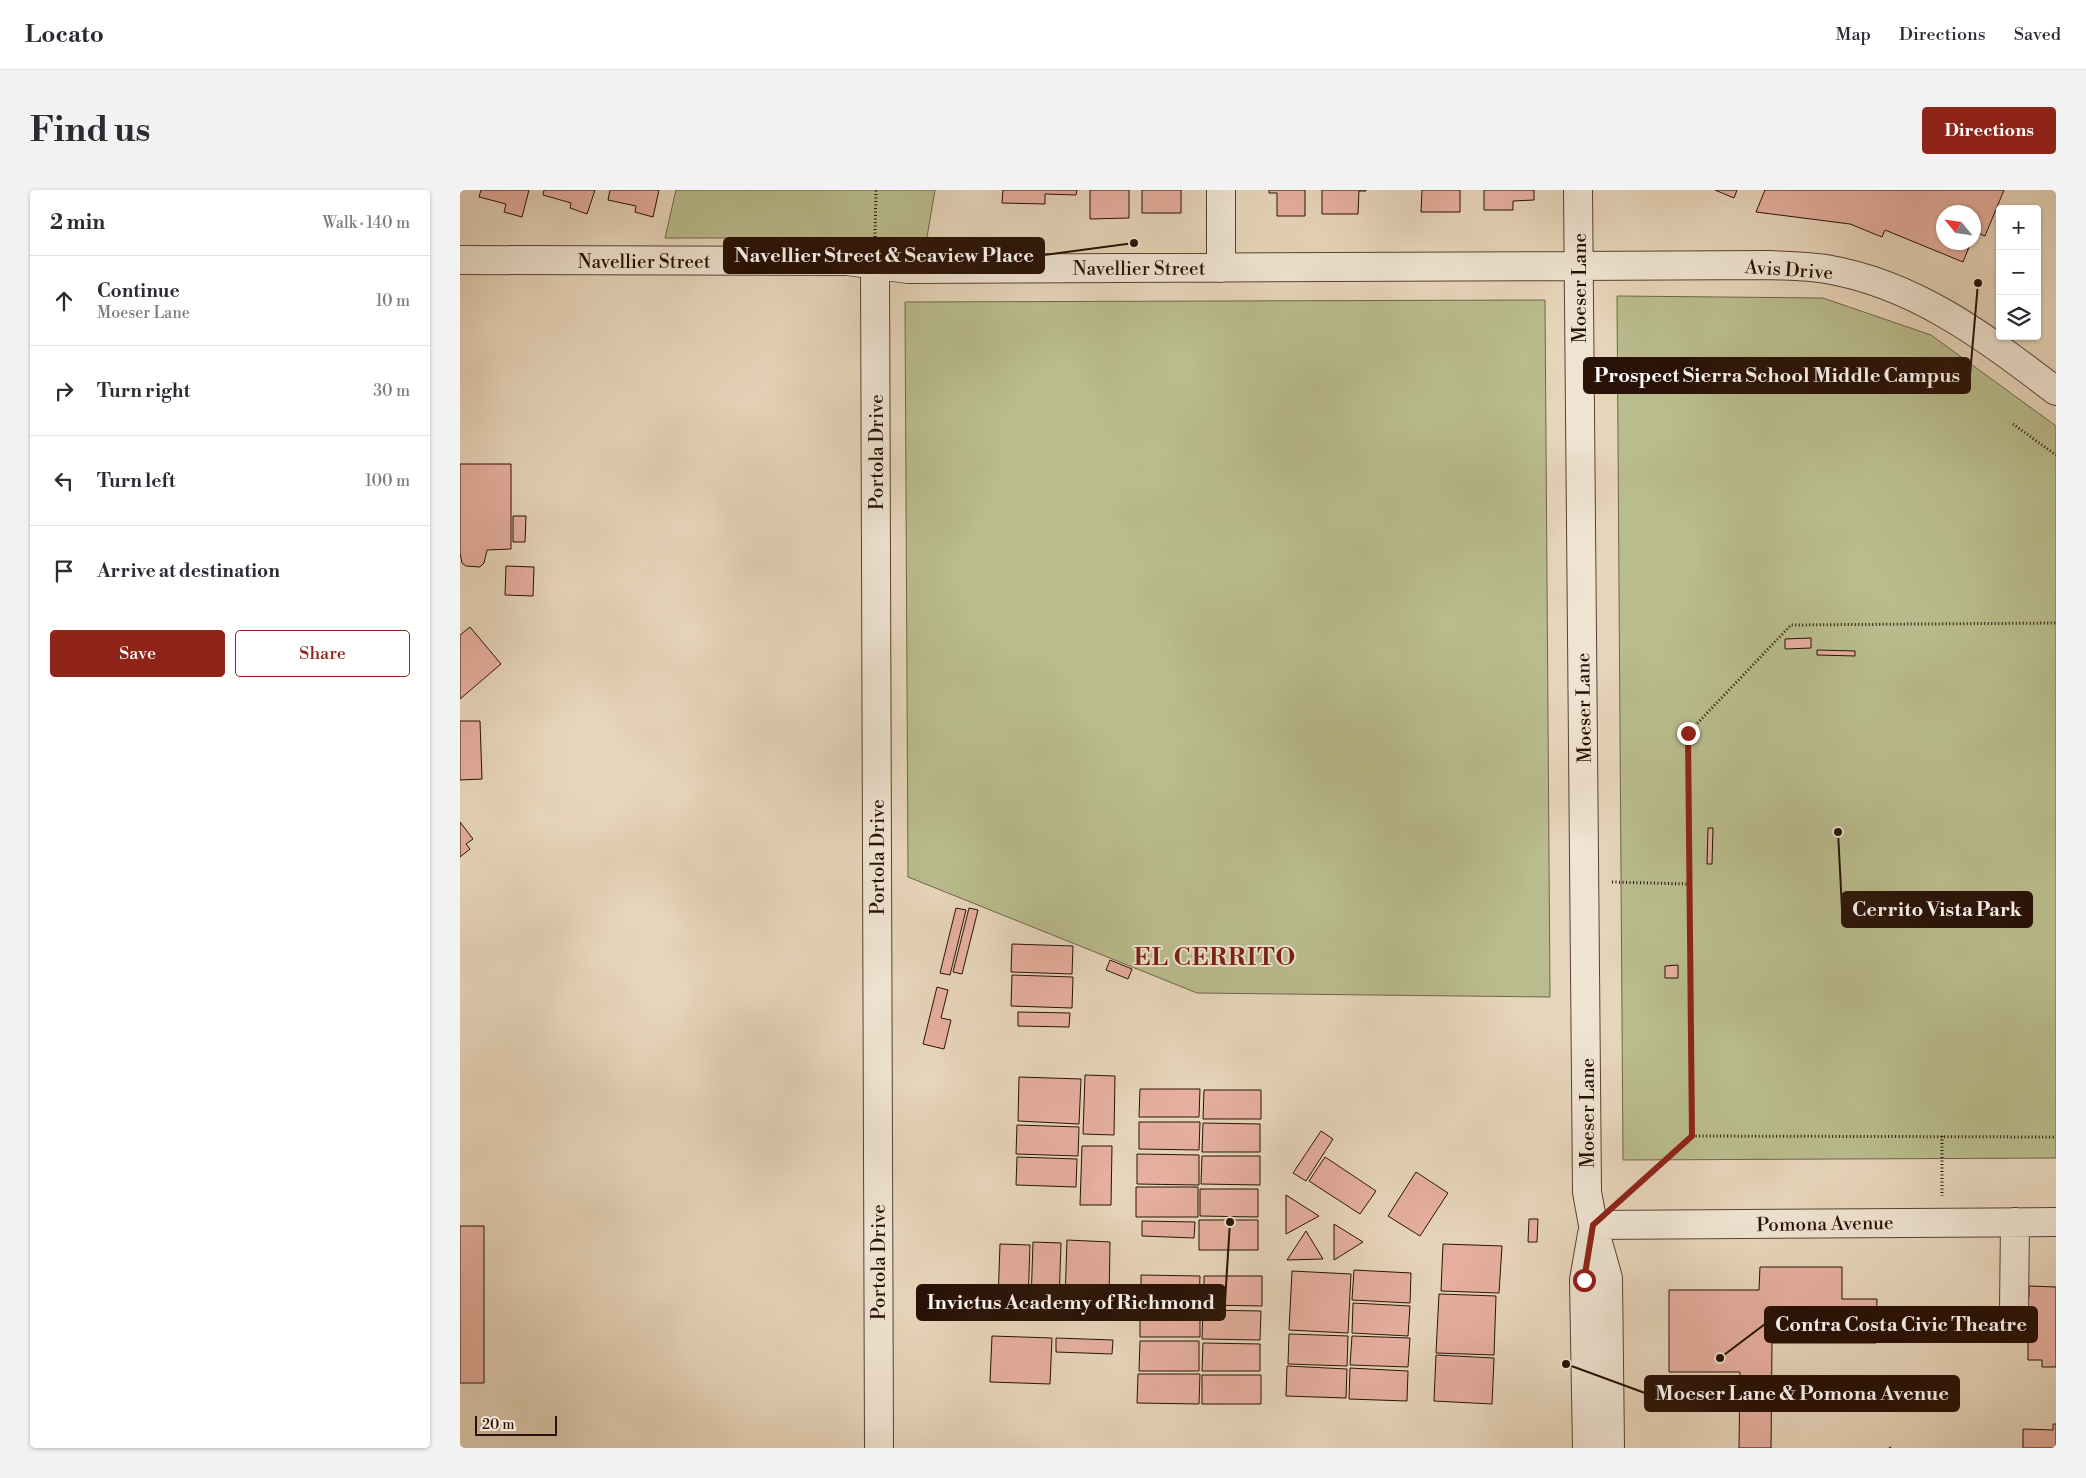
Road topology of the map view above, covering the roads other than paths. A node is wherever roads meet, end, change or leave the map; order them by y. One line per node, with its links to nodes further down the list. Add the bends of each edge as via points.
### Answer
1 (1221, 190): 6 (street)
2 (1578, 190): 5 (street, Moeser Lane)
3 (460, 260): 4 (street, Navellier Street, via 847,261)
4 (875, 265): 6 (street, Navellier Street, via 908,269); 12 (street, Portola Drive)
5 (1578, 266): 6 (street, Navellier Street); 7 (street, Avis Drive, via 1769,265 1826,269 1865,279 1935,306); 10 (street, Moeser Lane, via 1587,1192)
6 (1221, 268)
7 (2056, 392)
8 (2014, 1222): 9 (street, Pomona Avenue); 10 (street, Pomona Avenue); 11 (street)
9 (2056, 1222)
10 (1593, 1225): 13 (street, Moeser Lane, via 1584,1280); 14 (street, Moeser Lane, via 1608,1278)
11 (2014, 1311)
12 (879, 1448)
13 (1587, 1448)
14 (1610, 1448)

